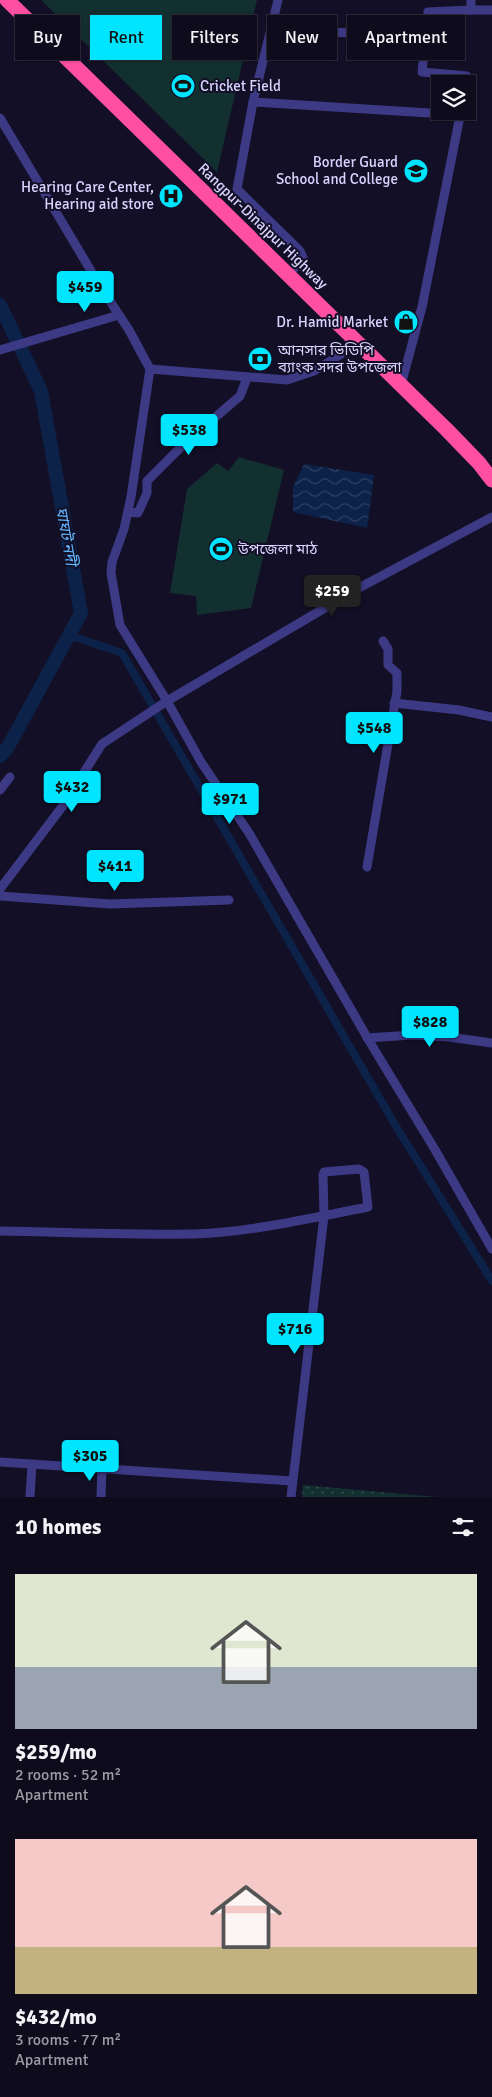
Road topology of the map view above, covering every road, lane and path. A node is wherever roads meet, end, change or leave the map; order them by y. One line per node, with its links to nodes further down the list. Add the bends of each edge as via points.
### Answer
1 (6, 0): 15 (highway, Rangpur-Dinajpur Highway)
2 (278, 0): 6 (street)
3 (471, 0): 4 (street)
4 (470, 10): 5 (street); 7 (street, via 428,12)
5 (492, 10)
6 (274, 15)
7 (428, 15)
8 (267, 44): 11 (street)
9 (423, 60): 10 (street, via 422,72)
10 (456, 75)
11 (253, 102): 12 (street); 15 (street, via 237,189 300,251 304,260)
12 (431, 111)
13 (0, 118): 16 (street)
14 (460, 120): 21 (street, via 422,306)
15 (287, 274): 17 (highway, Rangpur-Dinajpur Highway)
16 (119, 316): 18 (street); 19 (street)
17 (353, 338): 20 (street, via 343,354 314,371 287,380); 21 (highway, Rangpur-Dinajpur Highway)
18 (0, 350)
19 (150, 369): 20 (street); 23 (street)
20 (247, 378): 23 (street, via 240,396 147,481 147,493 138,513)
21 (402, 385): 22 (highway, Rangpur-Dinajpur Highway)
22 (492, 480)
23 (128, 512): 26 (street, via 110,574 120,625)
24 (492, 517): 26 (street, via 356,589)
25 (383, 641): 27 (street, via 388,649 388,665 397,673)
26 (165, 702): 32 (street, via 102,744 62,807); 35 (street, via 249,833)
27 (394, 703): 28 (street); 31 (street)
28 (492, 716)
29 (10, 777): 30 (street)
30 (0, 790)
31 (367, 867)
32 (0, 889)
33 (0, 896): 34 (street, via 110,904)
34 (229, 900)
35 (367, 1038): 36 (street, via 412,1035); 39 (street)
36 (492, 1043)
37 (324, 1216): 37 (street, via 368,1207 364,1172 359,1169 324,1172); 38 (street, via 196,1234); 43 (street)
38 (0, 1231)
39 (492, 1249)
40 (0, 1462): 41 (street)
41 (32, 1464): 42 (street); 44 (street)
42 (102, 1468): 43 (street); 45 (street)
43 (292, 1481): 46 (street)
44 (30, 1497)
45 (100, 1497)
46 (291, 1497)

